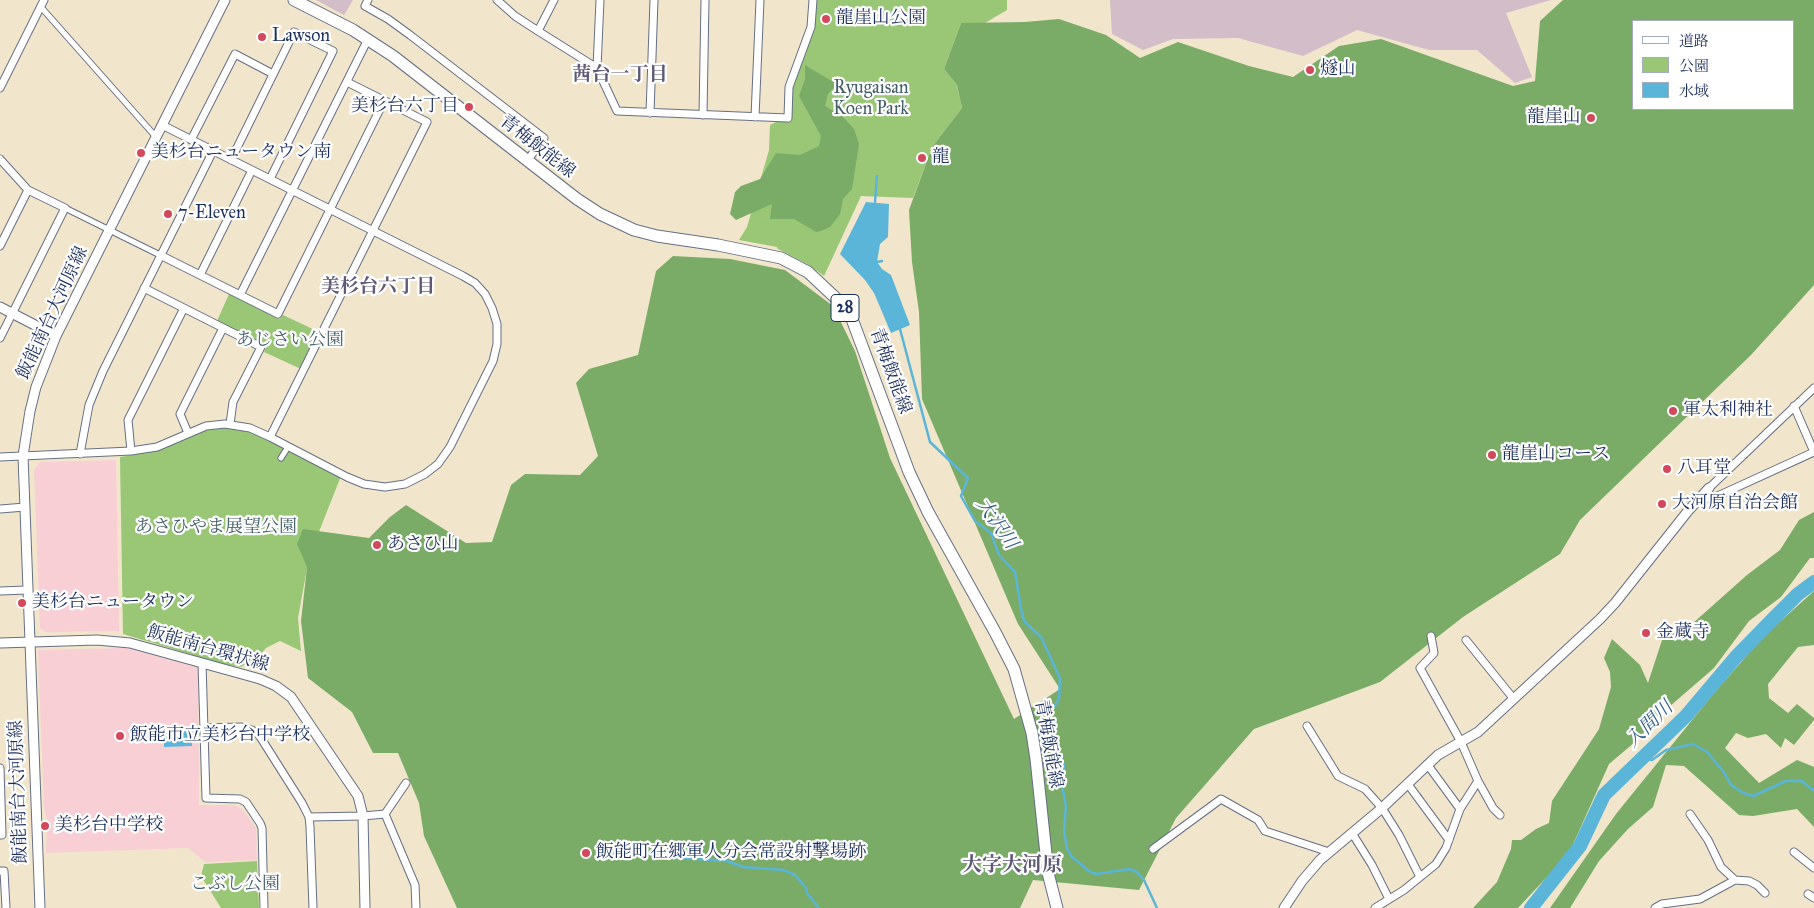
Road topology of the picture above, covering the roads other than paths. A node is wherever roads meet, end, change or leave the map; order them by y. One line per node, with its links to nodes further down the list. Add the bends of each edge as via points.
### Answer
1 (225, 0): 22 (street, 飯能南台大河原線)
2 (294, 0): 13 (main road, 青梅飯能線 / 28)
3 (368, 0): 27 (street, via 365,6 410,35 544,138)
4 (497, 0): 12 (street)
5 (554, 0): 12 (street)
6 (600, 0): 14 (street)
7 (654, 0): 19 (street)
8 (706, 0): 20 (street)
9 (760, 0): 21 (street)
10 (813, 0): 21 (street, via 811,27 789,87 788,118)
11 (42, 3): 17 (street); 23 (street)
12 (538, 31): 14 (street)
13 (368, 39): 16 (street); 27 (main road, 青梅飯能線 / 28)
14 (597, 68): 19 (street, via 618,112)
15 (273, 74): 24 (street, via 235,54); 26 (street); 30 (street, via 294,32 333,51)
16 (347, 82): 18 (street); 32 (street)
17 (0, 88)
18 (384, 101): 34 (street); 36 (street, via 427,122)
19 (650, 113): 20 (street)
20 (703, 115): 21 (street)
21 (755, 118)
22 (162, 126): 23 (street, 飯能南台大河原線); 24 (street)
23 (156, 138): 35 (street, 飯能南台大河原線)
24 (191, 140): 25 (street)
25 (213, 151): 26 (street); 38 (street)
26 (231, 160): 29 (street)
27 (527, 161): 106 (main road, 青梅飯能線 / 28, via 577,199 616,222 656,236 781,258 808,272 842,303 852,318 912,479 1014,669 1032,733 1048,873)
28 (1, 162): 31 (street)
29 (252, 170): 30 (street); 39 (street)
30 (270, 179): 32 (street)
31 (28, 190): 33 (street); 37 (street)
32 (293, 190): 34 (street); 41 (street)
33 (65, 208): 35 (street); 44 (street)
34 (331, 209): 36 (street); 41 (street, via 278,314)
35 (110, 230): 38 (street); 46 (street, 飯能南台大河原線)
36 (374, 230): 52 (street); 53 (street, via 463,276 486,294 497,324 493,361 450,447 438,464 406,484 364,484)
37 (0, 246)
38 (160, 255): 39 (street); 40 (street)
39 (200, 275): 41 (street)
40 (144, 288): 43 (street); 55 (street, via 89,404)
41 (240, 295)
42 (0, 307): 44 (street)
43 (184, 308): 45 (street); 54 (street, via 128,420)
44 (12, 314): 46 (street); 47 (street)
45 (223, 328): 50 (street, via 262,347 233,402); 51 (street, via 180,414)
46 (56, 336): 56 (street, 飯能南台大河原線, via 36,387)
47 (0, 338)
48 (1814, 388): 49 (street)
49 (1794, 406): 59 (street); 60 (street, via 1814,452 1711,499)
50 (230, 424): 51 (street, via 206,426); 52 (street)
51 (188, 433): 54 (street, via 157,447)
52 (270, 437): 53 (street)
53 (288, 447): 58 (street)
54 (131, 451): 55 (street)
55 (80, 454): 56 (street)
56 (23, 456): 57 (street); 61 (street, 飯能南台大河原線)
57 (0, 457)
58 (282, 458)
59 (1709, 488): 60 (street)
60 (1701, 497): 70 (street, via 1615,603)
61 (25, 507): 62 (street); 63 (street, 飯能南台大河原線)
62 (0, 509)
63 (27, 590): 64 (street); 68 (street, 飯能南台大河原線)
64 (0, 591)
65 (1431, 636): 73 (street, via 1434,653 1420,668)
66 (1466, 640): 70 (street)
67 (0, 642): 68 (street, 飯能南台環状線)
68 (29, 642): 69 (street, 飯能南台環状線, via 112,641 144,646); 101 (street, 飯能南台大河原線)
69 (202, 663): 72 (street); 85 (street, 飯能南台環状線, via 260,679 291,697 358,796)
70 (1513, 698): 73 (street, via 1478,732)
71 (1307, 726): 80 (street, via 1338,776 1366,789)
72 (203, 728): 86 (street, via 242,727 259,735); 102 (street, via 206,798 246,802 262,828)
73 (1461, 742): 74 (street); 76 (street)
74 (1427, 764): 78 (street); 81 (street)
75 (0, 768): 79 (street)
76 (1478, 781): 81 (street); 84 (street)
77 (406, 783): 82 (street)
78 (1407, 783): 80 (street); 89 (street)
79 (0, 792): 88 (street)
80 (1382, 808): 87 (street); 95 (street)
81 (1460, 809): 89 (street)
82 (384, 814): 85 (street); 105 (street, via 415,885)
83 (1690, 814): 96 (street, via 1721,867)
84 (1500, 815)
85 (363, 816): 86 (street); 104 (street, 飯能南台環状線)
86 (308, 818): 103 (street)
87 (1352, 833): 91 (street); 98 (street)
88 (0, 835)
89 (1449, 840): 95 (street, via 1436,864)
90 (1153, 850): 91 (street, via 1221,798 1258,820 1265,831)
91 (1329, 852): 107 (street, via 1302,881)
92 (1794, 852): 93 (street)
93 (1814, 868)
94 (0, 871): 100 (street, via 4,871)
95 (1420, 877): 98 (street)
96 (1734, 880): 97 (street, via 1749,881); 99 (street, via 1700,899)
97 (1765, 893)
98 (1389, 899): 108 (street)
99 (1664, 906): 109 (street)
100 (6, 908)
101 (40, 908)
102 (264, 908)
103 (313, 908)
104 (365, 908)
105 (416, 908)
106 (1057, 908)
107 (1284, 908)
108 (1375, 908)
109 (1655, 908)

